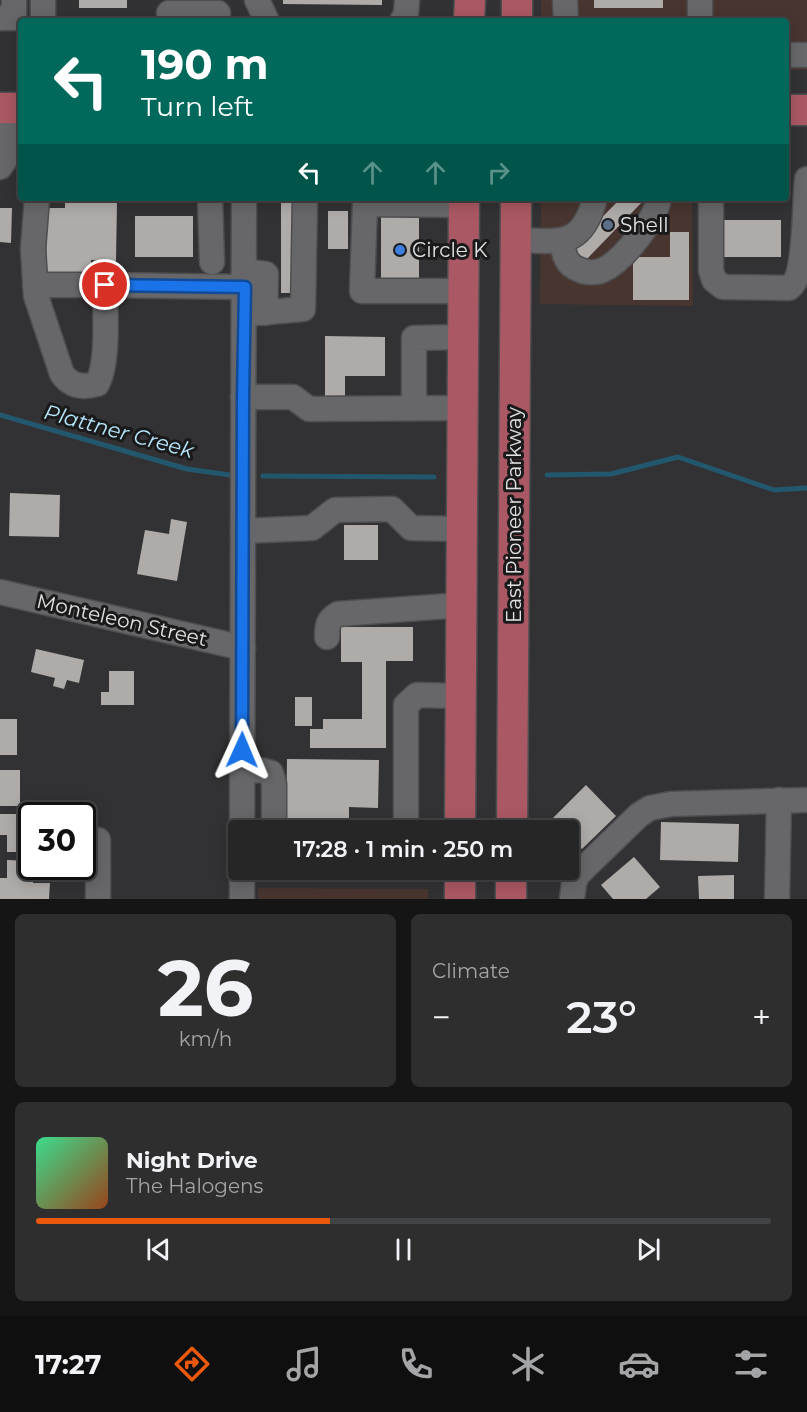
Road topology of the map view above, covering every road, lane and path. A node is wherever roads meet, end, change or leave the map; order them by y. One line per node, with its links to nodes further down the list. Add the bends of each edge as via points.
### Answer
1 (14, 0): 11 (street, via 14,18)
2 (43, 0): 12 (street)
3 (257, 0): 13 (street)
4 (407, 0): 14 (street)
5 (470, 0): 15 (main road)
6 (517, 0): 16 (main road)
7 (565, 0): 17 (street)
8 (700, 0): 18 (street)
9 (170, 11): 10 (street)
10 (218, 11)
11 (0, 18)
12 (43, 18)
13 (266, 18)
14 (404, 18)
15 (469, 18)
16 (517, 18)
17 (566, 18)
18 (700, 18)
19 (789, 55): 20 (street)
20 (807, 56)
21 (10, 108): 24 (street, via 9,154)
22 (789, 110): 23 (main road)
23 (807, 110)
24 (0, 167)
25 (807, 179): 38 (street)
26 (37, 201): 41 (street)
27 (210, 201): 39 (street)
28 (244, 201): 40 (street)
29 (305, 201): 44 (street, via 303,309)
30 (369, 201): 31 (street); 43 (street, via 362,291)
31 (464, 201): 43 (main road)
32 (516, 201): 36 (main road, East Pioneer Parkway)
33 (594, 201): 37 (street, via 590,217 571,239)
34 (658, 201): 37 (street, via 650,223 601,271 585,272 573,267 567,262)
35 (711, 201): 38 (street, via 711,270 714,280 723,287 789,288 800,279)
36 (516, 240): 37 (street); 63 (main road, East Pioneer Parkway)
37 (562, 241)
38 (806, 256)
39 (212, 262)
40 (245, 279): 42 (street); 44 (street)
41 (35, 285): 42 (street); 42 (street, via 43,322 62,374 68,382 88,387 98,384 102,376)
42 (105, 285)
43 (463, 291): 45 (main road)
44 (255, 313): 46 (street)
45 (463, 338): 47 (street, via 414,338); 48 (main road)
46 (243, 397): 47 (street, via 293,397 309,409); 50 (street)
47 (414, 408): 48 (street)
48 (462, 408): 49 (main road)
49 (462, 529): 50 (street, via 411,528 392,509 334,510 312,528); 52 (main road)
50 (243, 531): 54 (street)
51 (0, 592): 54 (street, Monteleon Street)
52 (462, 605): 53 (street, via 338,614 327,625); 55 (main road)
53 (327, 637)
54 (243, 648): 56 (street)
55 (461, 696): 61 (street, via 417,695 406,705); 62 (main road)
56 (242, 771): 59 (street); 60 (street, via 271,773)
57 (779, 800): 58 (street); 72 (street, via 650,808 578,874); 73 (street)
58 (807, 800)
59 (242, 820)
60 (274, 820)
61 (405, 820)
62 (460, 820)
63 (512, 820)
64 (98, 840): 68 (street)
65 (242, 880): 69 (street)
66 (460, 880): 70 (main road)
67 (511, 880): 71 (main road)
68 (98, 899)
69 (242, 899)
70 (460, 899)
71 (511, 899)
72 (572, 899)
73 (777, 899)

